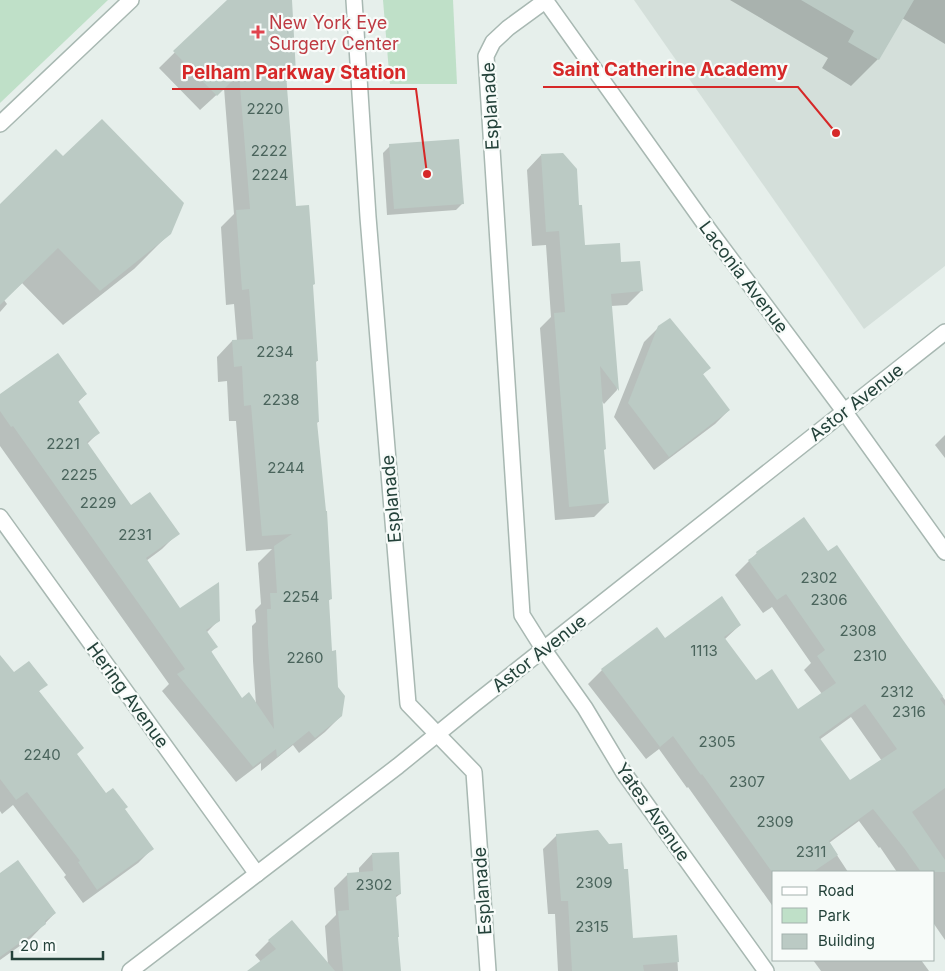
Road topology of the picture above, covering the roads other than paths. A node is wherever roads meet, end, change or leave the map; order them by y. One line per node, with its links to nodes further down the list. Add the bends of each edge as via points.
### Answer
1 (131, 0): 4 (street)
2 (354, 0): 10 (street, Esplanade, via 368,217 408,704)
3 (545, 0): 6 (street, Laconia Avenue); 9 (street, Esplanade, via 492,42 486,56 522,615)
4 (0, 124)
5 (945, 332): 6 (street, Astor Avenue)
6 (844, 411): 8 (street, Laconia Avenue); 9 (street, Astor Avenue)
7 (0, 517): 11 (street, Hering Avenue)
8 (945, 552)
9 (544, 650): 10 (street, Astor Avenue); 14 (street, Yates Avenue, via 585,708 624,773)
10 (438, 734): 11 (street, Astor Avenue); 13 (street, Esplanade, via 474,772)
11 (257, 874): 12 (street, Astor Avenue)
12 (130, 971)
13 (488, 971)
14 (766, 971)

